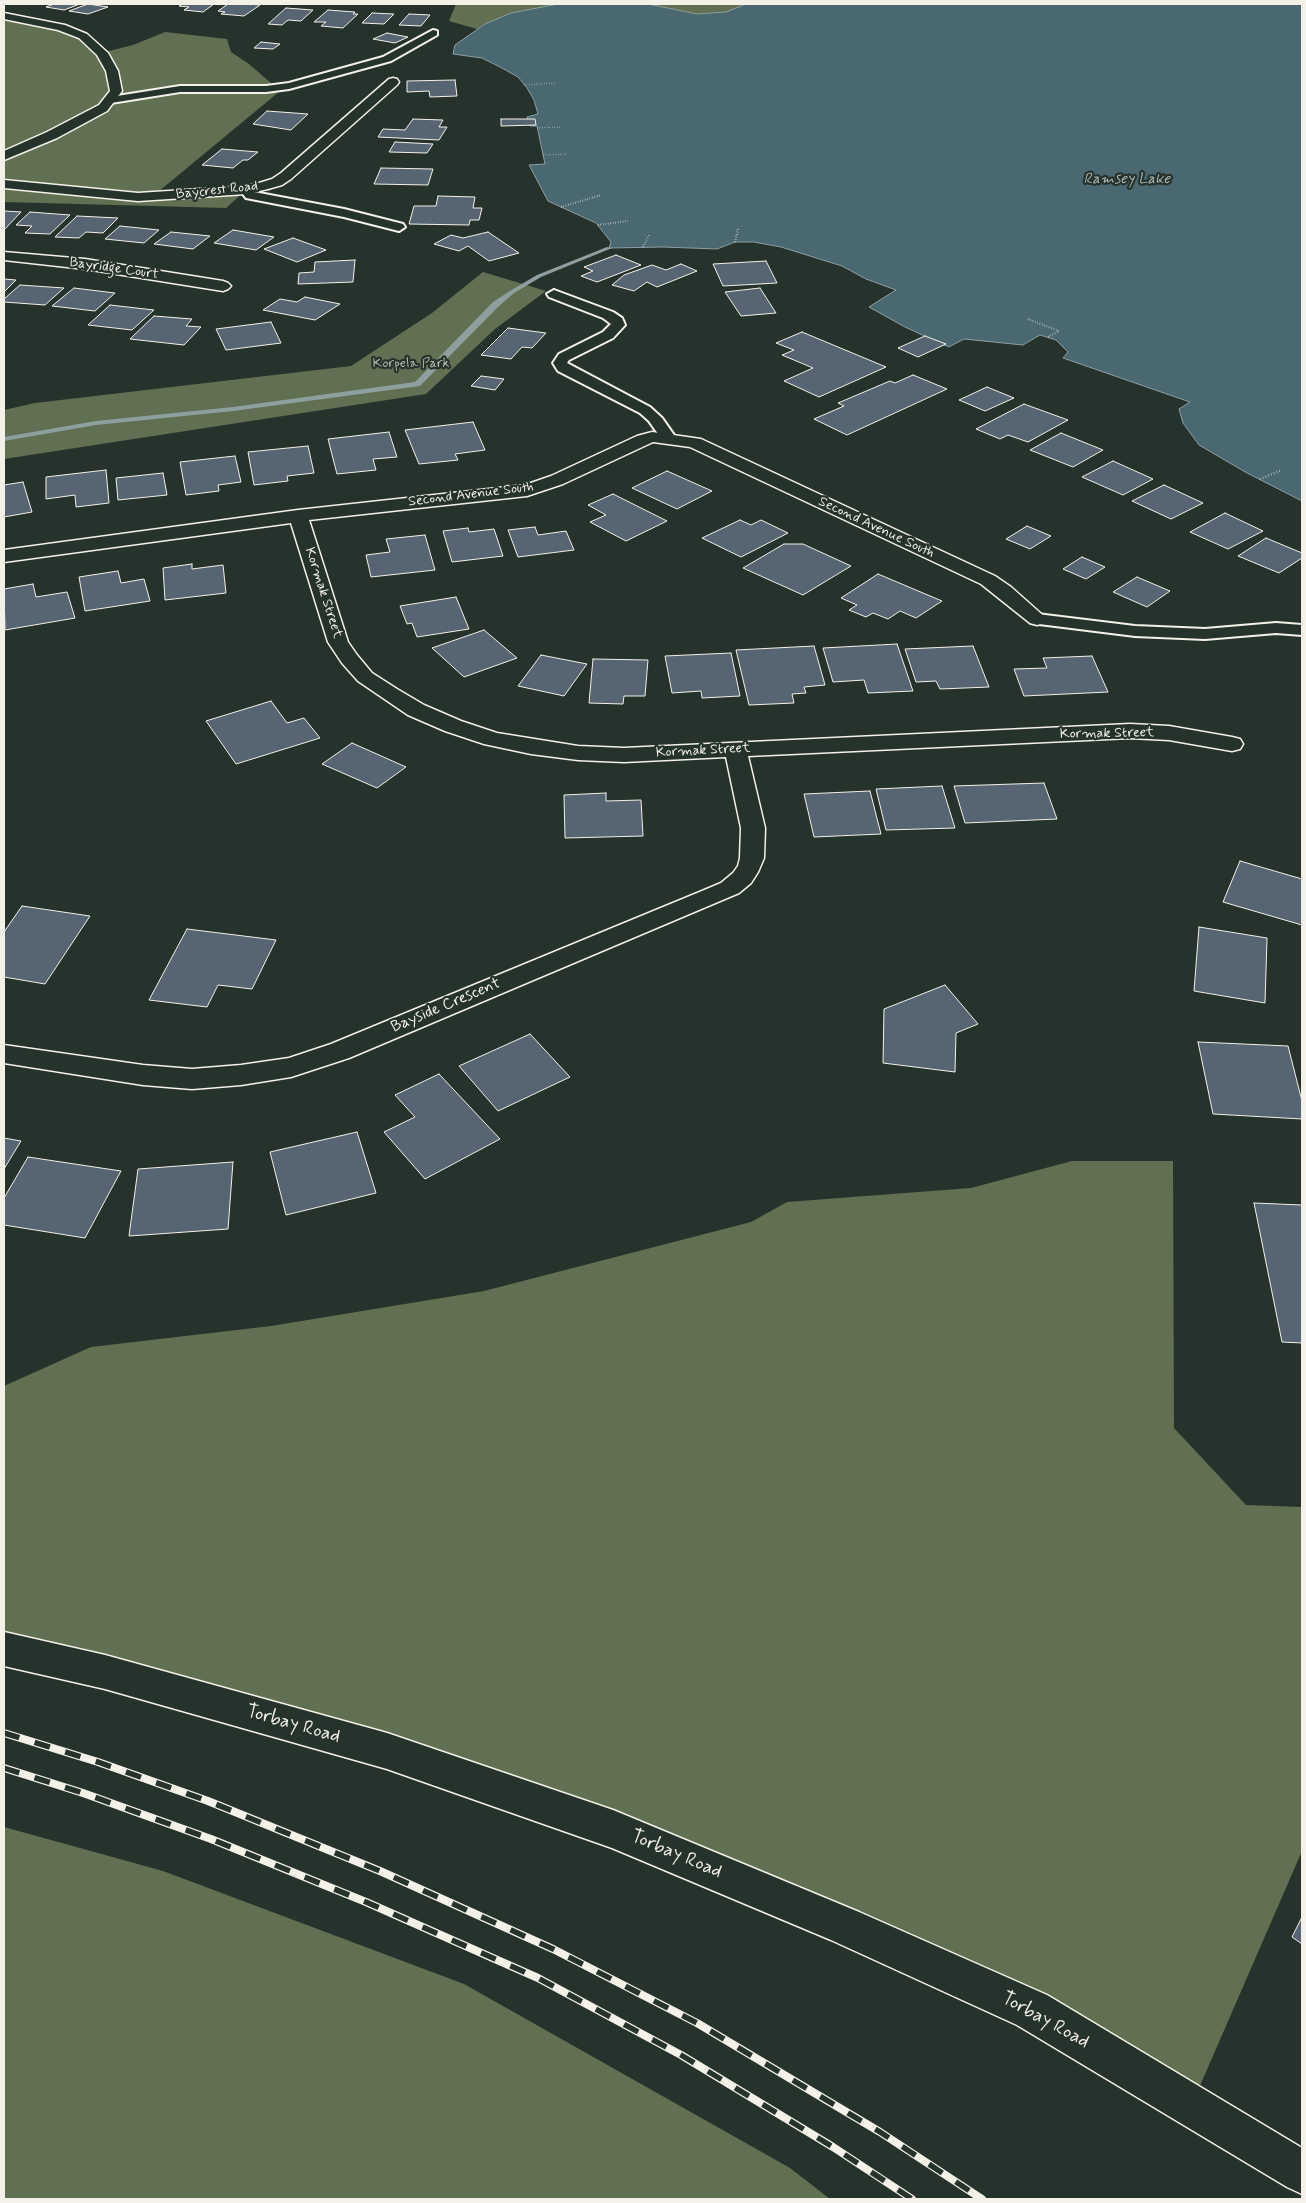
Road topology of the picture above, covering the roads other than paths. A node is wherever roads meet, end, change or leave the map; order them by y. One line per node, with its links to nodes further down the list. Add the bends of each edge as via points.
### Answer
1 (4, 16): 4 (street, via 61,27 90,40 112,71 116,91)
2 (433, 33): 4 (lane, via 387,58 289,86 180,89)
3 (393, 82): 7 (street, Baycrest Road, via 286,176 277,182)
4 (111, 100): 5 (street, via 77,122)
5 (4, 156)
6 (4, 184): 7 (street, Baycrest Road, via 138,197)
7 (246, 190): 8 (lane, via 266,199)
8 (399, 227)
9 (4, 256): 10 (street, Bayridge Court, via 85,264)
10 (224, 286)
11 (554, 294): 12 (lane, via 608,315 617,320 618,325 608,335 564,357 560,363 563,368 645,410 655,418)
12 (668, 438): 13 (street, Second Avenue South, via 643,440 539,487); 15 (street, Second Avenue South, via 695,443 988,580)
13 (298, 516): 14 (street, Second Avenue South); 18 (street, Kormak Street, via 342,648 365,677 416,710 492,739 578,753 624,755)
14 (4, 556)
15 (1037, 620): 16 (lane, via 1135,631 1205,634 1276,628)
16 (1302, 630)
17 (1232, 744): 18 (street, Kormak Street, via 1169,733 1130,731)
18 (735, 749): 19 (street, Bayside Crescent, via 753,828 752,858 742,878 730,888 702,900 340,1051 291,1067 192,1079)
19 (4, 1054)
20 (4, 1649): 21 (street, Torbay Road, via 105,1672 387,1751 613,1828 845,1926 1032,2010)
21 (1302, 2172)

